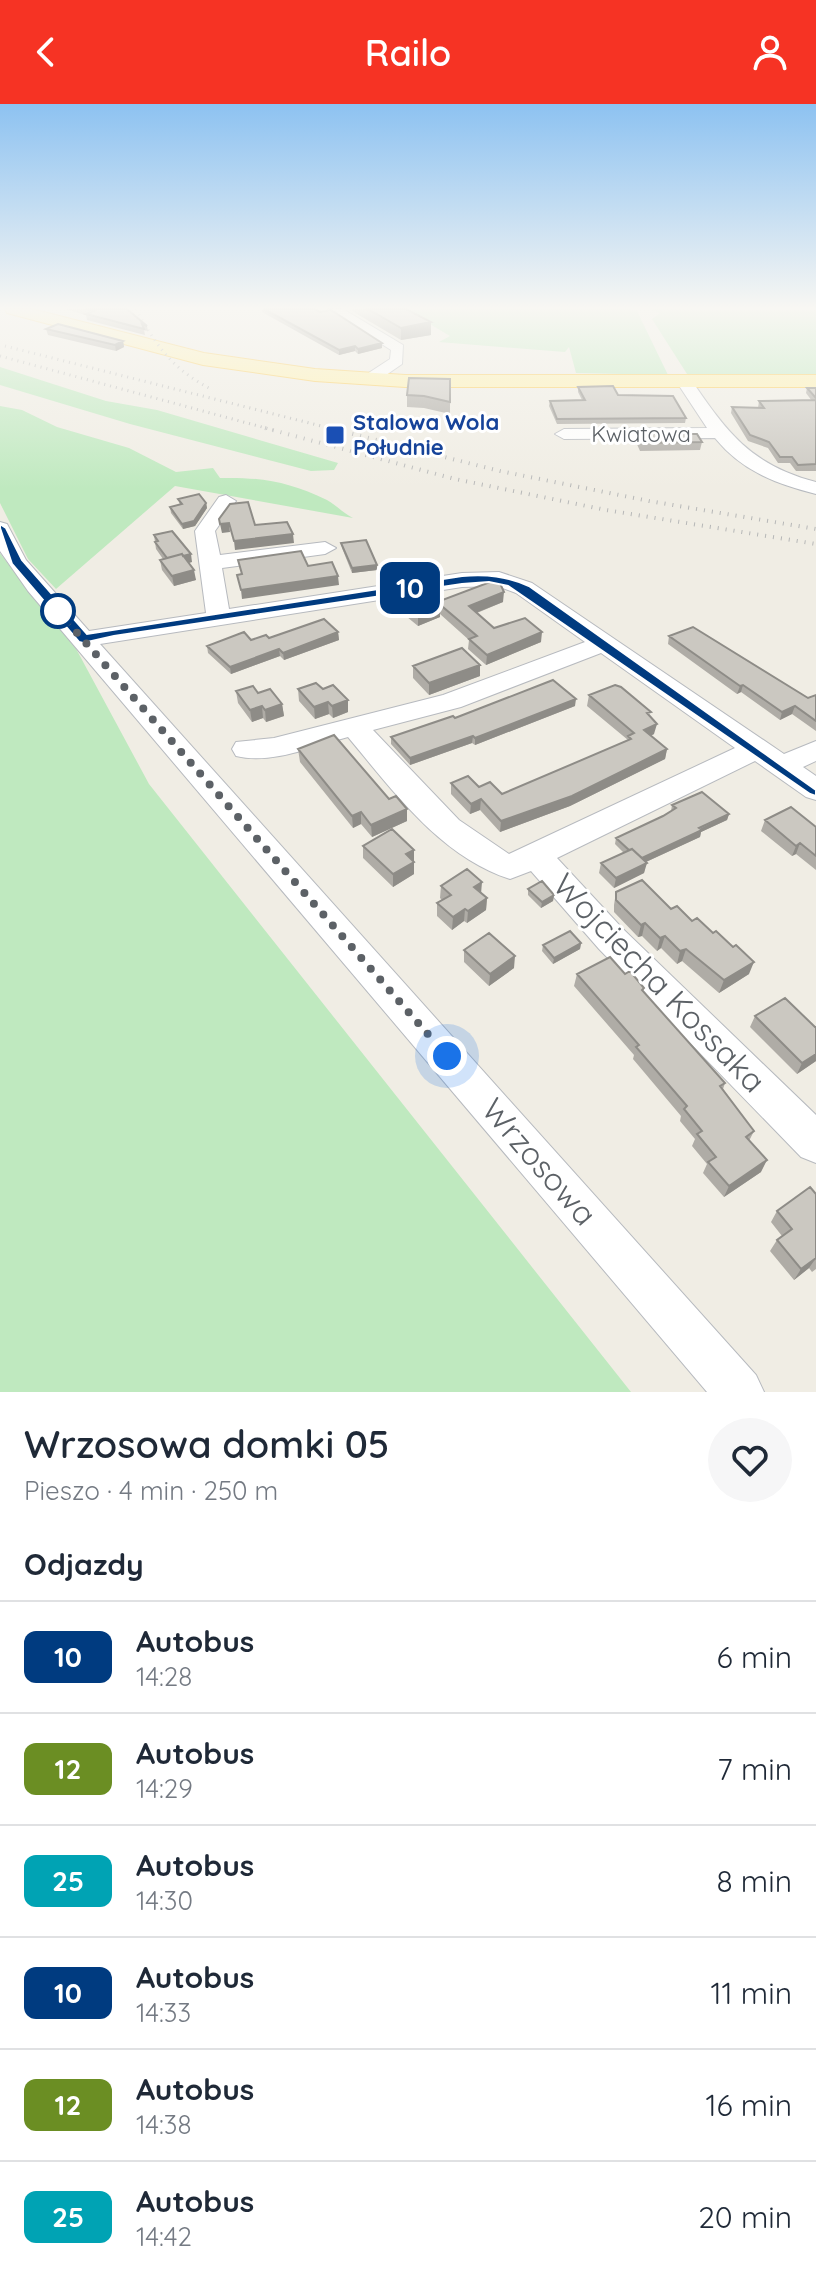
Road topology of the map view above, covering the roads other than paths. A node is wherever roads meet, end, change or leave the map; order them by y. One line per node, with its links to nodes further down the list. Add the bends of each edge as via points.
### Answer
1 (257, 369): 3 (main road)
2 (385, 369): 3 (street)
3 (370, 379): 4 (main road)
4 (684, 381): 5 (main road); 6 (street)
5 (816, 381)
6 (718, 433): 7 (street, Kwiatowa); 8 (street, via 759,470)
7 (564, 434)
8 (816, 488)
9 (226, 501): 12 (street, via 205,531)
10 (0, 528): 14 (street, Wrzosowa, via 16,562)
11 (325, 548): 12 (street)
12 (210, 563): 13 (street)
13 (219, 618): 14 (street); 15 (street, via 489,578 524,588)
14 (83, 639): 24 (street, Wrzosowa)
15 (604, 643): 16 (street, via 452,701); 18 (street)
16 (355, 727): 17 (street); 22 (street, Wojciecha Kossaka, via 419,800 492,862 510,867)
17 (246, 749)
18 (756, 749): 20 (street); 22 (street)
19 (816, 750): 20 (street)
20 (782, 766): 21 (street)
21 (816, 790)
22 (537, 857): 23 (street, Wojciecha Kossaka, via 611,939)
23 (816, 1143)
24 (739, 1392)

